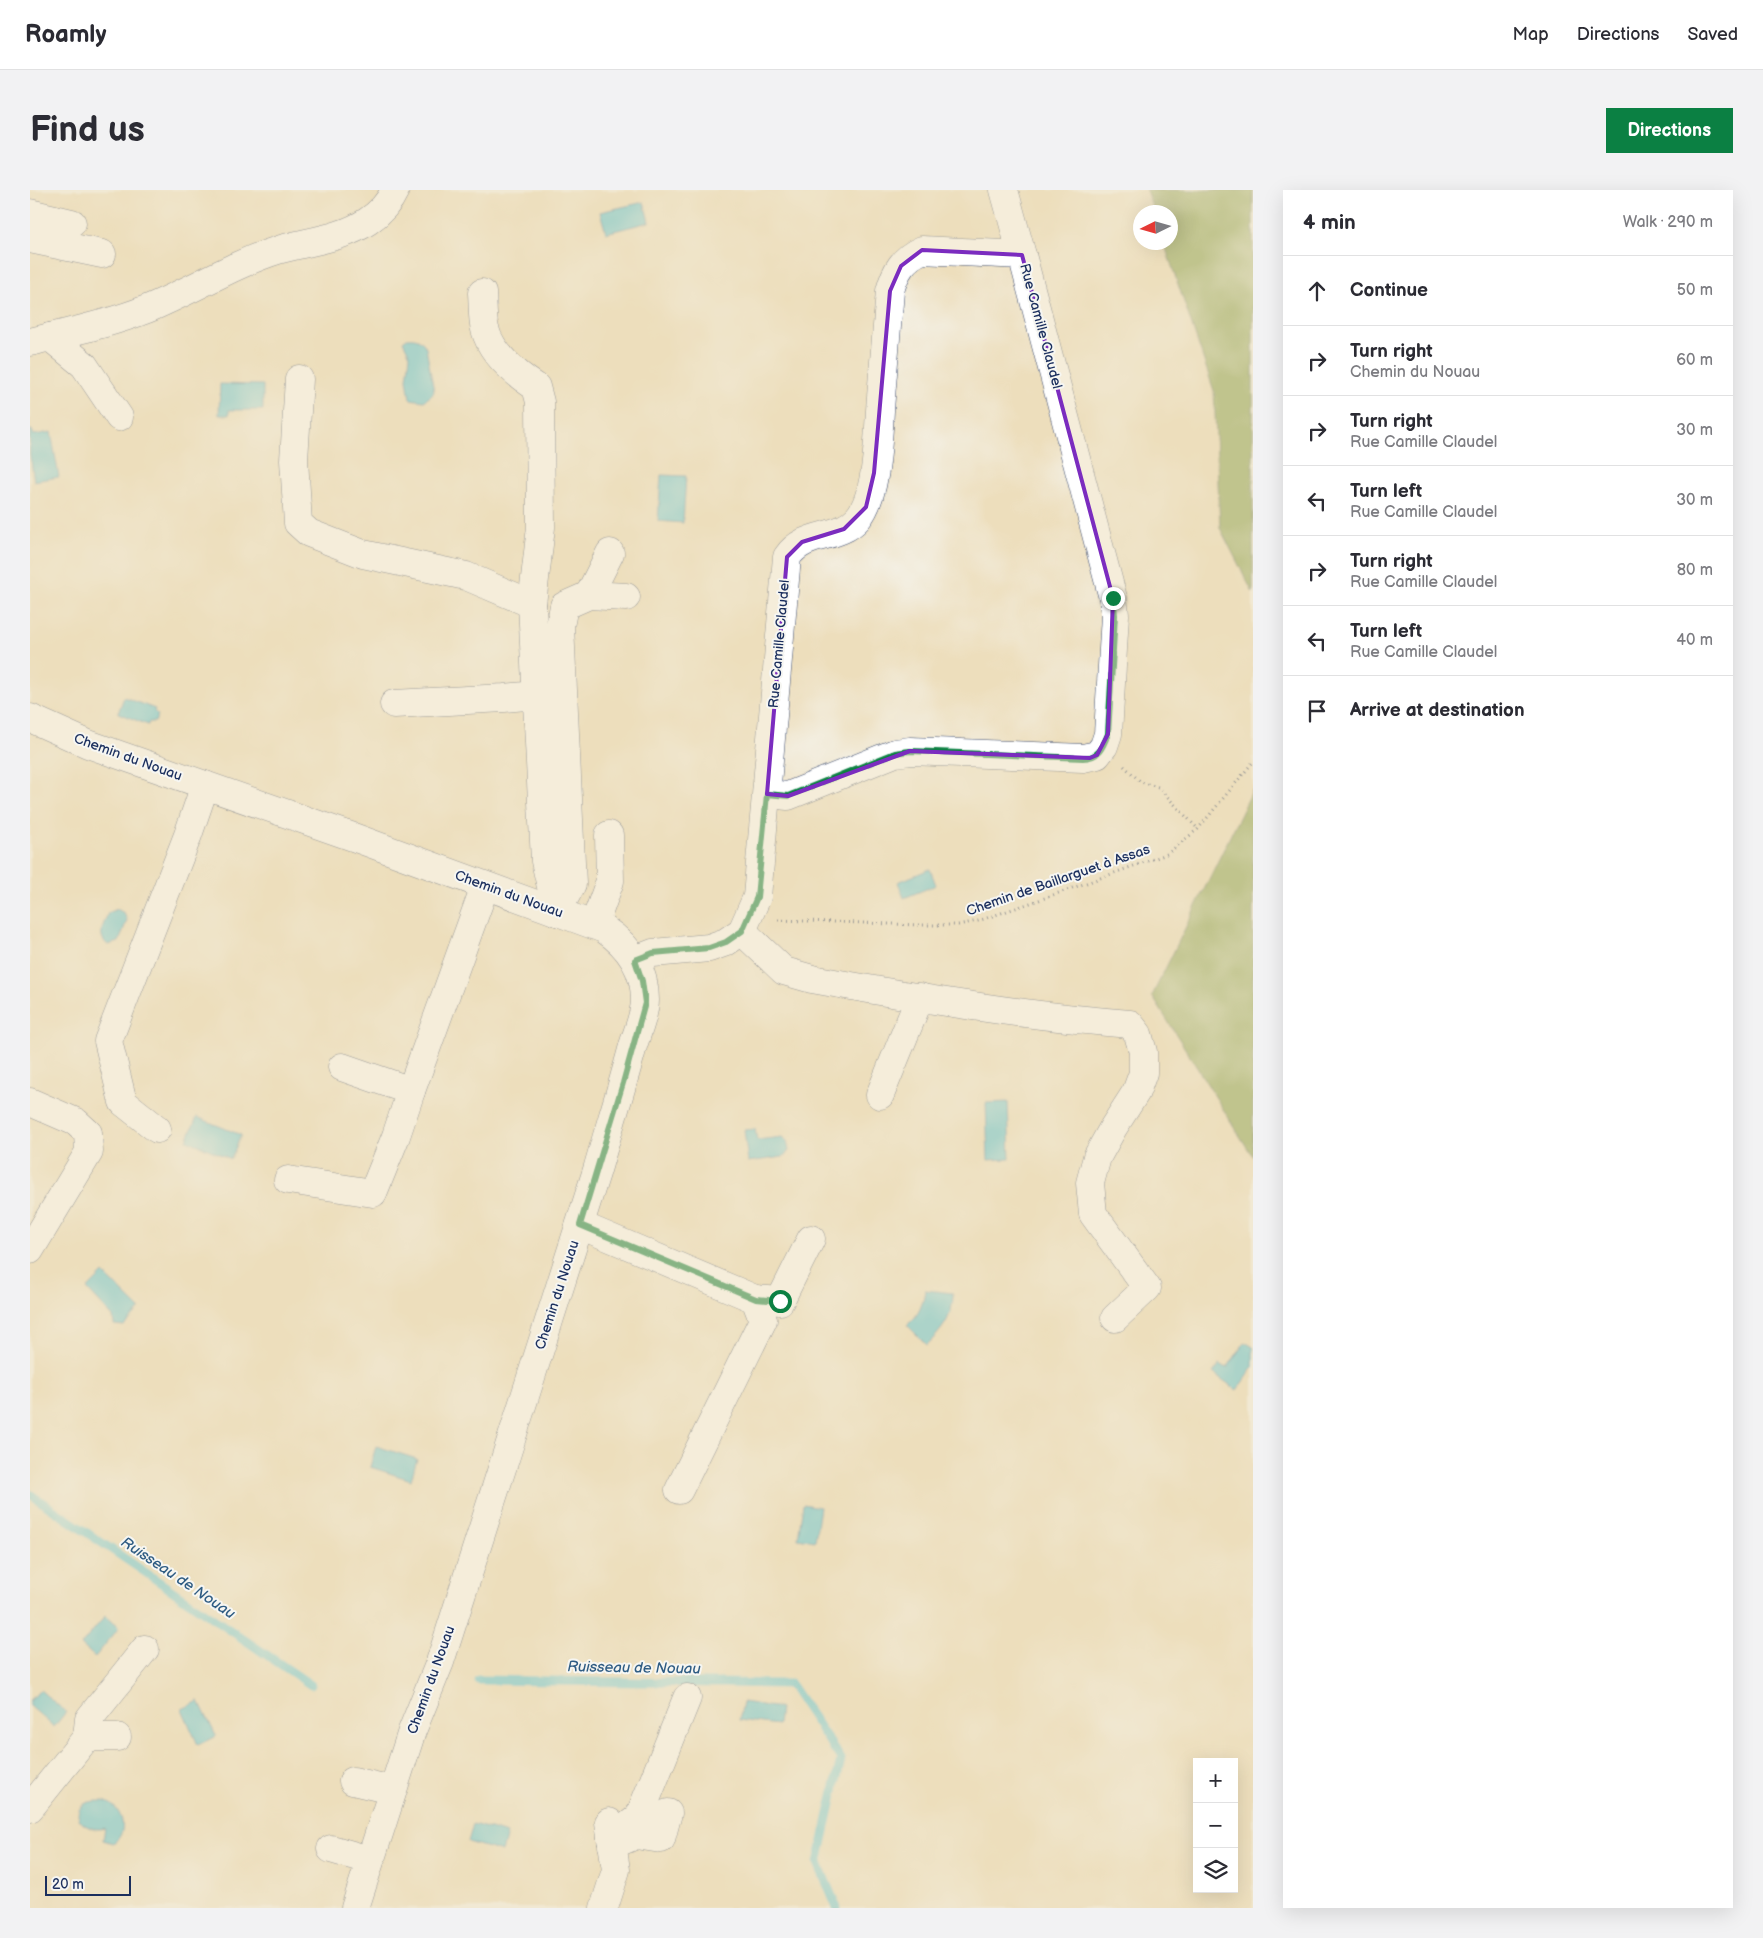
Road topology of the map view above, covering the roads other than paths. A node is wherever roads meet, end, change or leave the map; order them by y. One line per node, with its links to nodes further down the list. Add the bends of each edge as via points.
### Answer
1 (395, 190): 9 (street, via 389,203 368,222 338,235 278,250 108,323)
2 (1004, 190): 7 (street)
3 (30, 213): 4 (street)
4 (72, 223)
5 (30, 239): 6 (street)
6 (102, 254)
7 (1022, 255): 20 (street, Rue Camille Claudel, via 922,250 909,257 896,272 890,291 874,473 866,507 844,529 802,542 787,557); 20 (street, Rue Camille Claudel, via 1113,598 1115,615 1108,734 1104,746 1090,758 895,753 788,796)
8 (482, 293): 15 (street, via 485,330 497,352 517,375 536,387 540,402 541,527)
9 (40, 339): 11 (street, via 84,365)
10 (299, 379): 15 (street, via 294,460 298,523 309,532 364,554 466,576)
11 (119, 417)
12 (610, 553): 13 (street)
13 (589, 595): 14 (street); 23 (street, via 564,606 560,626 572,884)
14 (626, 597)
15 (532, 604): 16 (street)
16 (536, 695): 17 (street); 23 (street, via 545,861)
17 (394, 704)
18 (30, 718): 19 (street, Chemin du Nouau, via 88,744)
19 (205, 786): 22 (street, Chemin du Nouau); 32 (street, via 108,1040 122,1102)
20 (767, 794): 25 (street, Rue Camille Claudel, via 757,897)
21 (609, 835): 24 (street, via 610,881)
22 (485, 886): 23 (street, Chemin du Nouau); 29 (street)
23 (557, 912): 24 (street, Chemin du Nouau)
24 (594, 926): 26 (street, Chemin du Nouau, via 614,936)
25 (742, 931): 26 (street, via 709,948 653,953); 27 (street, via 784,971 812,979)
26 (635, 960): 34 (street, Chemin du Nouau, via 645,1003)
27 (920, 997): 30 (street); 38 (street, via 1002,1011 1130,1024 1138,1034 1143,1052 1143,1074 1136,1092 1097,1157 1090,1183 1093,1214 1147,1288)
28 (342, 1067): 29 (street)
29 (411, 1091): 33 (street, via 373,1193)
30 (880, 1095)
31 (30, 1102): 36 (street, via 76,1122 88,1133 89,1152)
32 (157, 1129)
33 (288, 1180)
34 (580, 1225): 37 (street); 45 (street, Chemin du Nouau, via 440,1662)
35 (811, 1239): 37 (street, via 780,1301)
36 (30, 1250)
37 (756, 1299): 39 (street, via 763,1320)
38 (1115, 1318)
39 (679, 1490)
40 (145, 1649): 42 (street, via 90,1719)
41 (688, 1698): 48 (street, via 639,1817)
42 (87, 1737): 43 (street); 46 (street)
43 (117, 1737)
44 (353, 1781): 45 (street)
45 (392, 1790): 50 (street, Chemin du Nouau)
46 (30, 1808)
47 (668, 1813): 48 (street, via 661,1839)
48 (610, 1835): 52 (street, via 616,1870)
49 (331, 1849): 50 (street)
50 (369, 1860): 51 (street, Chemin du Nouau)
51 (355, 1908)
52 (604, 1908)

